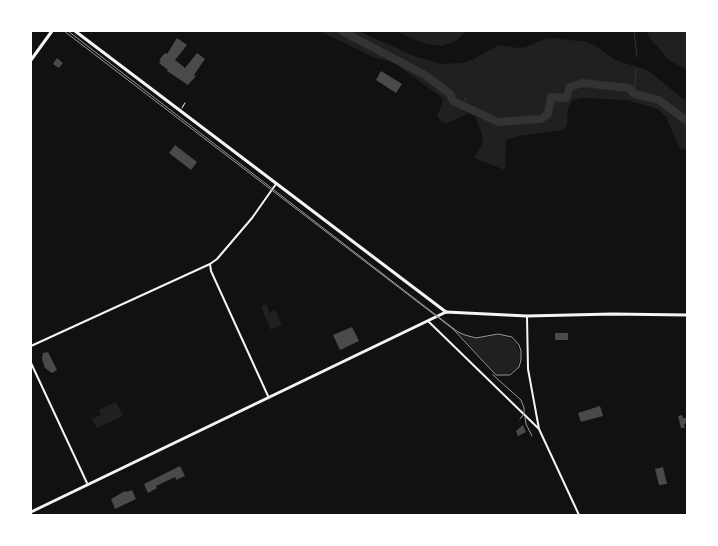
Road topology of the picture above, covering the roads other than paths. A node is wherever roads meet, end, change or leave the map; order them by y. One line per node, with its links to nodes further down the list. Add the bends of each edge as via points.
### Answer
1 (52, 31): 3 (main road)
2 (75, 31): 4 (main road)
3 (31, 60)
4 (276, 184): 5 (street, via 252,218); 6 (main road)
5 (210, 264): 10 (street); 12 (street)
6 (446, 312): 8 (main road); 9 (main road)
7 (687, 315): 8 (main road)
8 (528, 316): 13 (street, via 528,369)
9 (428, 321): 12 (main road); 13 (street)
10 (31, 346)
11 (31, 363): 14 (street)
12 (268, 398): 14 (main road)
13 (539, 429): 16 (street)
14 (88, 485): 15 (main road)
15 (31, 512)
16 (579, 515)

